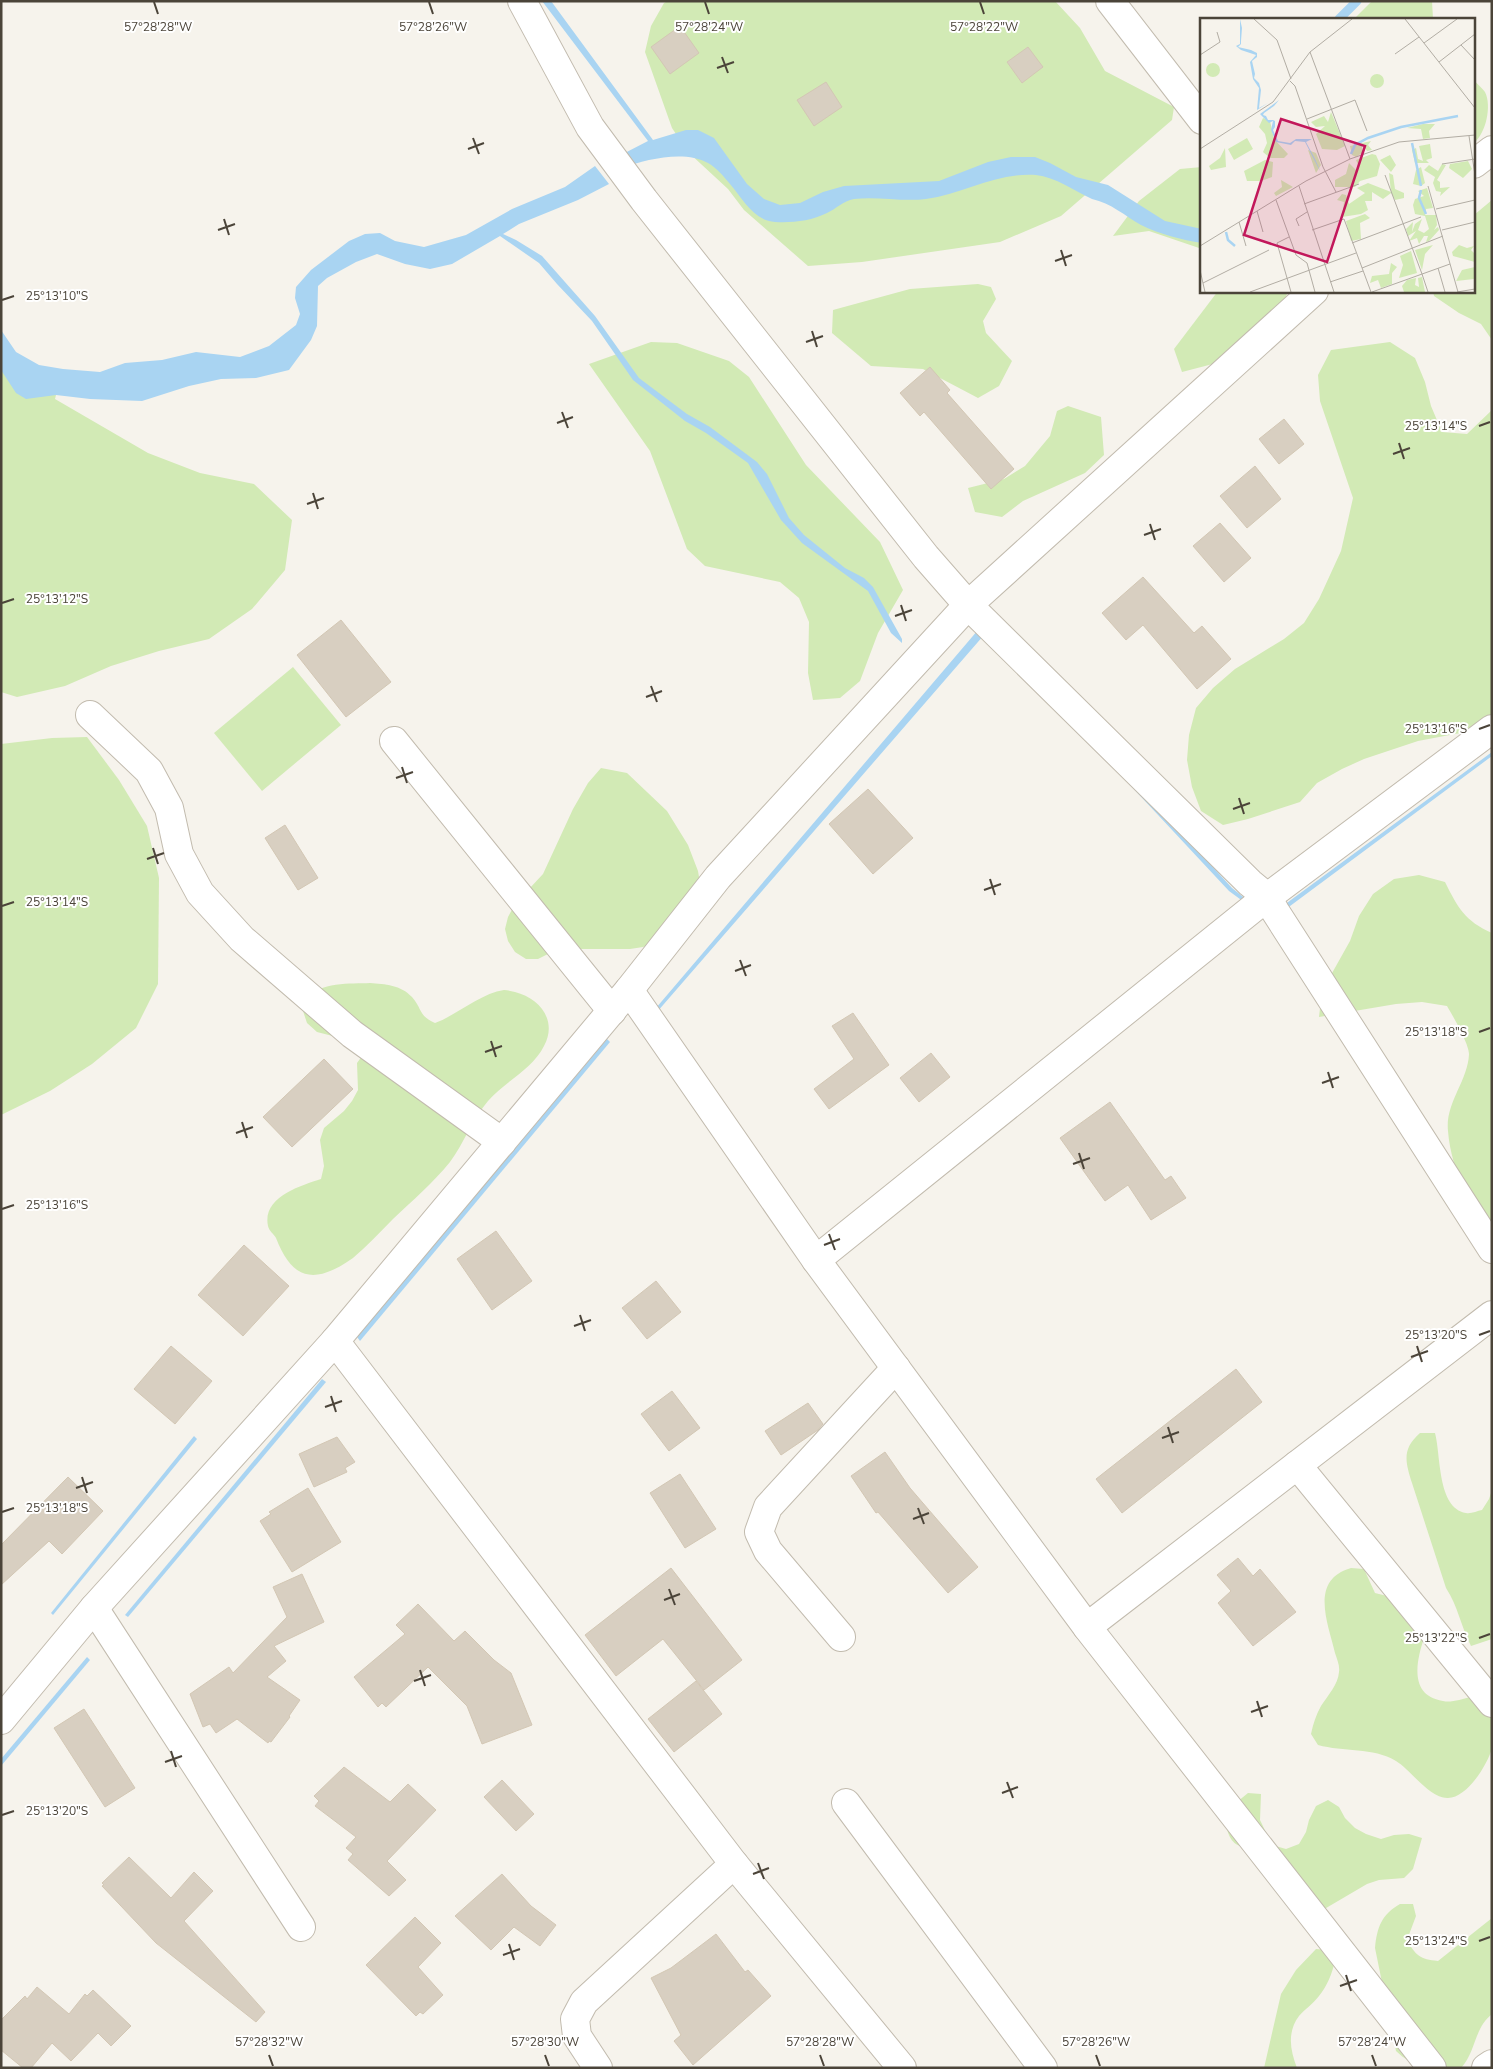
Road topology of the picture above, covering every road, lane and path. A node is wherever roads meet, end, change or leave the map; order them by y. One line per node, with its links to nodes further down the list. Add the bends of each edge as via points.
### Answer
1 (522, 1): 7 (street, via 590,127 926,557)
2 (1110, 1): 3 (street)
3 (1200, 117)
4 (1492, 150): 5 (street)
5 (1476, 162)
6 (1313, 292): 7 (street)
7 (968, 605): 11 (street, via 1250,883); 12 (street, via 718,877)
8 (90, 715): 14 (street, via 149,771 169,808 178,854 200,894 242,940 352,1034)
9 (1492, 729): 11 (street)
10 (394, 741): 13 (street)
11 (1268, 897): 15 (street); 16 (street)
12 (629, 990): 13 (street); 16 (street)
13 (612, 1011): 14 (street)
14 (502, 1142): 18 (street)
15 (1492, 1249)
16 (816, 1260): 19 (street)
17 (1492, 1316): 20 (street)
18 (335, 1341): 21 (street); 27 (street)
19 (896, 1368): 22 (street); 23 (street, via 768,1507 759,1532 768,1551)
20 (1297, 1465): 22 (street); 24 (street)
21 (94, 1608): 25 (street); 28 (street)
22 (1087, 1627): 33 (street)
23 (841, 1637)
24 (1492, 1703)
25 (1, 1720)
26 (846, 1803): 32 (street)
27 (734, 1864): 30 (street, via 584,2002 575,2019 577,2036); 31 (street)
28 (301, 1927)
29 (1492, 2064): 34 (street)
30 (598, 2068)
31 (902, 2068)
32 (1043, 2068)
33 (1432, 2068)
34 (1486, 2068)

